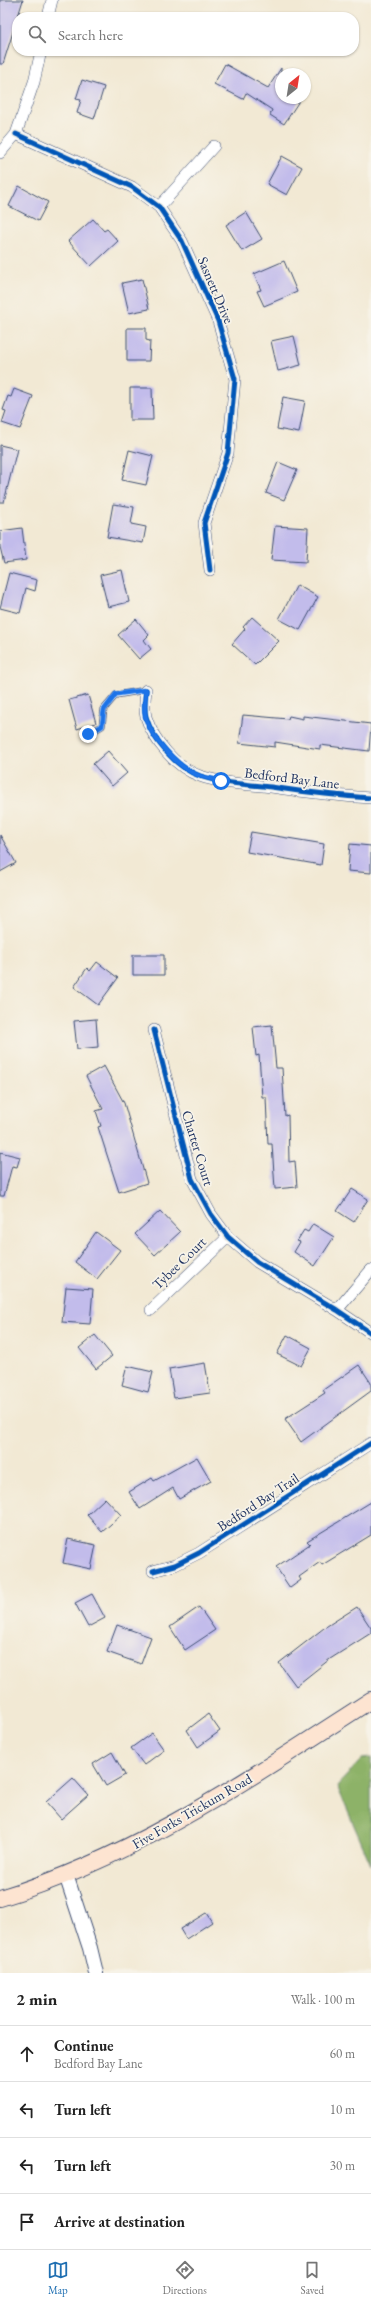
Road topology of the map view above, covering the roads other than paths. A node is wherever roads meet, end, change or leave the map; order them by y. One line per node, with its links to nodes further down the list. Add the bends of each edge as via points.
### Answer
1 (52, 0): 2 (street)
2 (49, 12)
3 (40, 56): 4 (street)
4 (16, 134): 6 (street); 7 (street, Sasnett Drive, via 132,188)
5 (214, 146): 7 (street)
6 (0, 153)
7 (159, 208): 8 (street, Sasnett Drive, via 182,241 218,320 235,380 228,453 204,523)
8 (210, 570)
9 (146, 690): 10 (lane, via 116,694 104,710 102,726); 11 (street, Bedford Bay Lane, via 145,715 152,732 185,768 199,776 332,796)
10 (88, 734)
11 (371, 798)
12 (154, 1030): 13 (street, Charter Court, via 192,1179 211,1214)
13 (228, 1237): 15 (street, Tybee Court); 16 (street, Charter Court, via 256,1262)
14 (371, 1270): 16 (street)
15 (151, 1310)
16 (338, 1310): 17 (street, Charter Court)
17 (371, 1333)
18 (371, 1443): 19 (street, Bedford Bay Trail, via 199,1553 175,1565)
19 (153, 1571)
20 (371, 1700): 21 (main road, Five Forks Trickum Road, via 180,1820 130,1847)
21 (66, 1875): 22 (main road, Five Forks Trickum Road); 23 (street)
22 (0, 1898)
23 (96, 1973)

